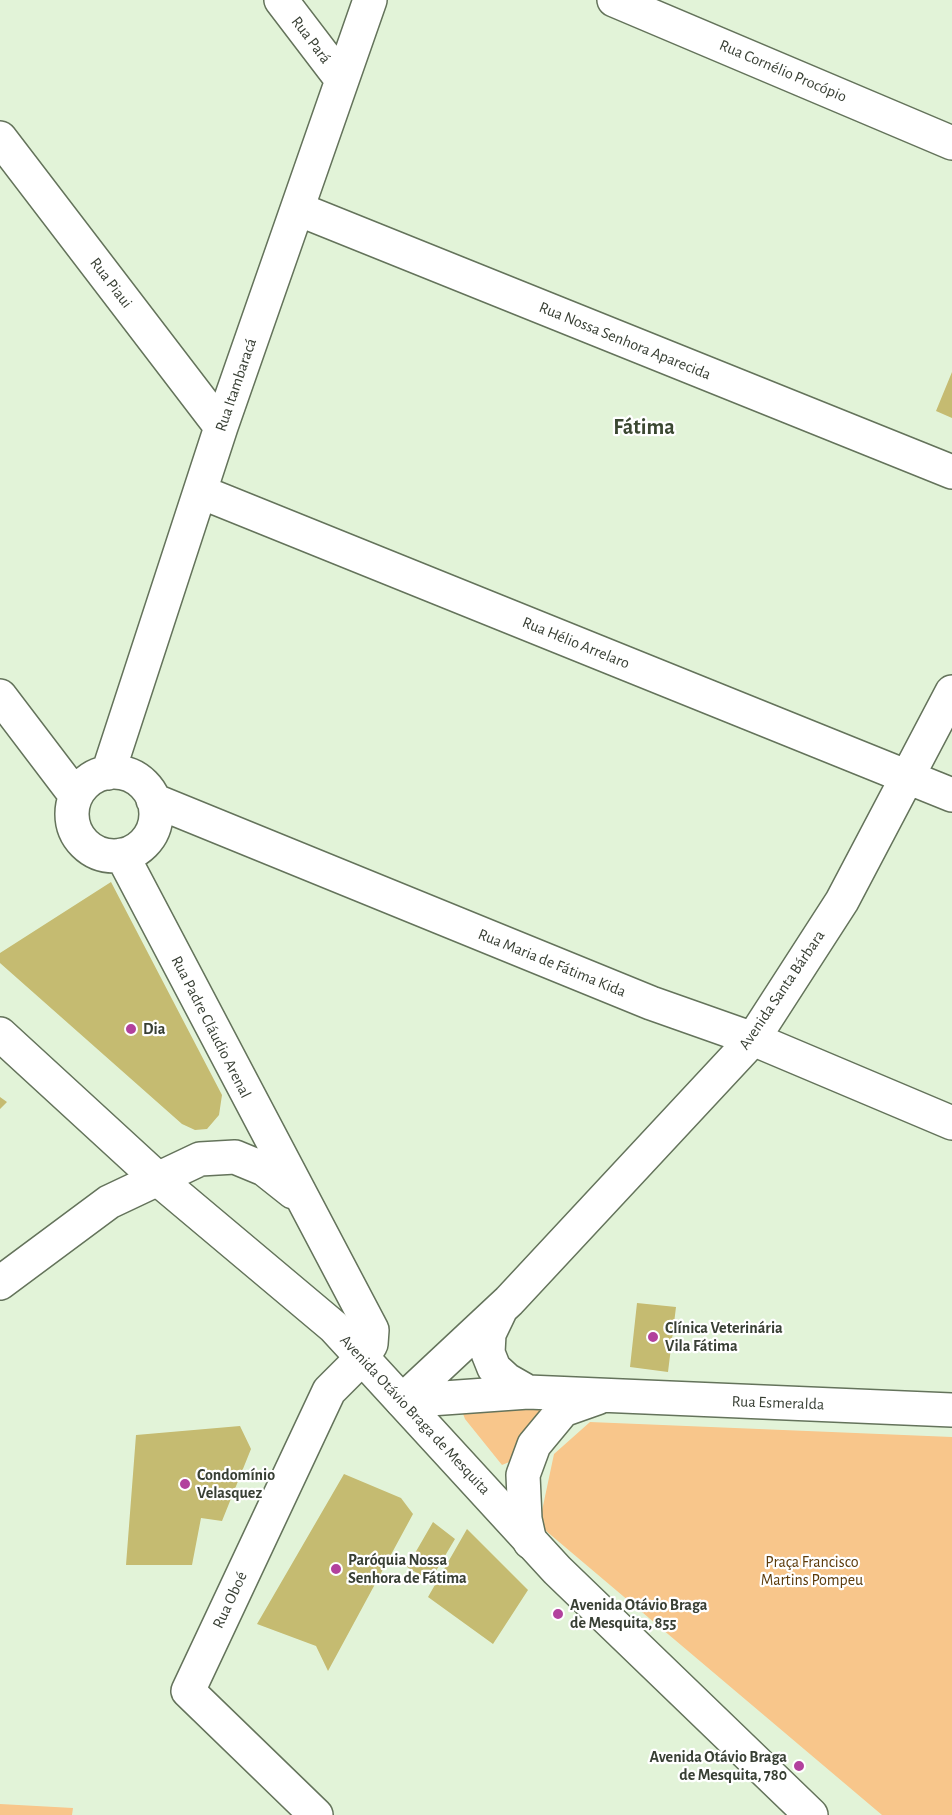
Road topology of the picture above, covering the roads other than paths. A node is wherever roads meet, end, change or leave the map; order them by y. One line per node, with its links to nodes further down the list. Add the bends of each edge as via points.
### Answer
1 (281, 0): 4 (street, Rua Pará)
2 (370, 0): 4 (street, Rua Itambaracá)
3 (614, 0): 6 (street, Rua Cornélio Procópio)
4 (342, 80): 7 (street, Rua Itambaracá)
5 (0, 138): 8 (street, Rua Piaui)
6 (952, 142)
7 (298, 209): 8 (street, Rua Itambaracá); 9 (street, Rua Nossa Senhora Aparecida)
8 (221, 427): 10 (street, Rua Itambaracá)
9 (952, 472)
10 (201, 492): 13 (street, Rua Itambaracá); 14 (street, Rua Hélio Arrelaro)
11 (952, 693): 14 (street, Avenida Santa Bárbara)
12 (0, 696): 16 (street)
13 (108, 773): 16 (street, via 95,777); 17 (street, via 135,778)
14 (909, 778): 15 (street, Rua Hélio Arrelaro); 20 (street, Avenida Santa Bárbara, via 842,902)
15 (952, 795)
16 (76, 796): 18 (street, via 72,816 78,836 92,850)
17 (153, 800): 18 (street, via 156,814 150,835 135,850); 20 (street, Rua Maria de Fátima Kida, via 651,1003)
18 (122, 855): 23 (street, Rua Padre Cláudio Arenal)
19 (0, 1034): 22 (street, Avenida Otávio Braga de Mesquita)
20 (753, 1039): 21 (street, Rua Maria de Fátima Kida); 25 (street, Avenida Santa Bárbara)
21 (952, 1124)
22 (159, 1180): 23 (street, Rua Padre Cláudio Arenal, via 200,1159 235,1157 264,1169); 24 (street, Rua Padre Cláudio Arenal, via 109,1202); 26 (street, Avenida Otávio Braga de Mesquita, via 334,1327)
23 (300, 1199): 26 (street, Rua Padre Cláudio Arenal, via 372,1330 371,1344)
24 (0, 1283)
25 (509, 1301): 27 (street, Avenida Santa Bárbara, via 496,1316 489,1334 488,1353 494,1368); 29 (street, Avenida Santa Bárbara)
26 (363, 1357): 29 (street, Avenida Otávio Braga de Mesquita); 32 (street, Rua Oboé, via 329,1390 188,1691)
27 (528, 1392): 28 (street, Rua Esmeralda); 29 (street, Rua Esmeralda)
28 (603, 1396): 30 (street, Rua Esmeralda); 31 (street, Rua Esmeralda, via 563,1410 534,1445 524,1475 524,1510)
29 (402, 1401): 31 (street, Avenida Otávio Braga de Mesquita)
30 (952, 1410)
31 (530, 1542): 33 (street, Avenida Otávio Braga de Mesquita)
32 (316, 1815)
33 (811, 1815)

